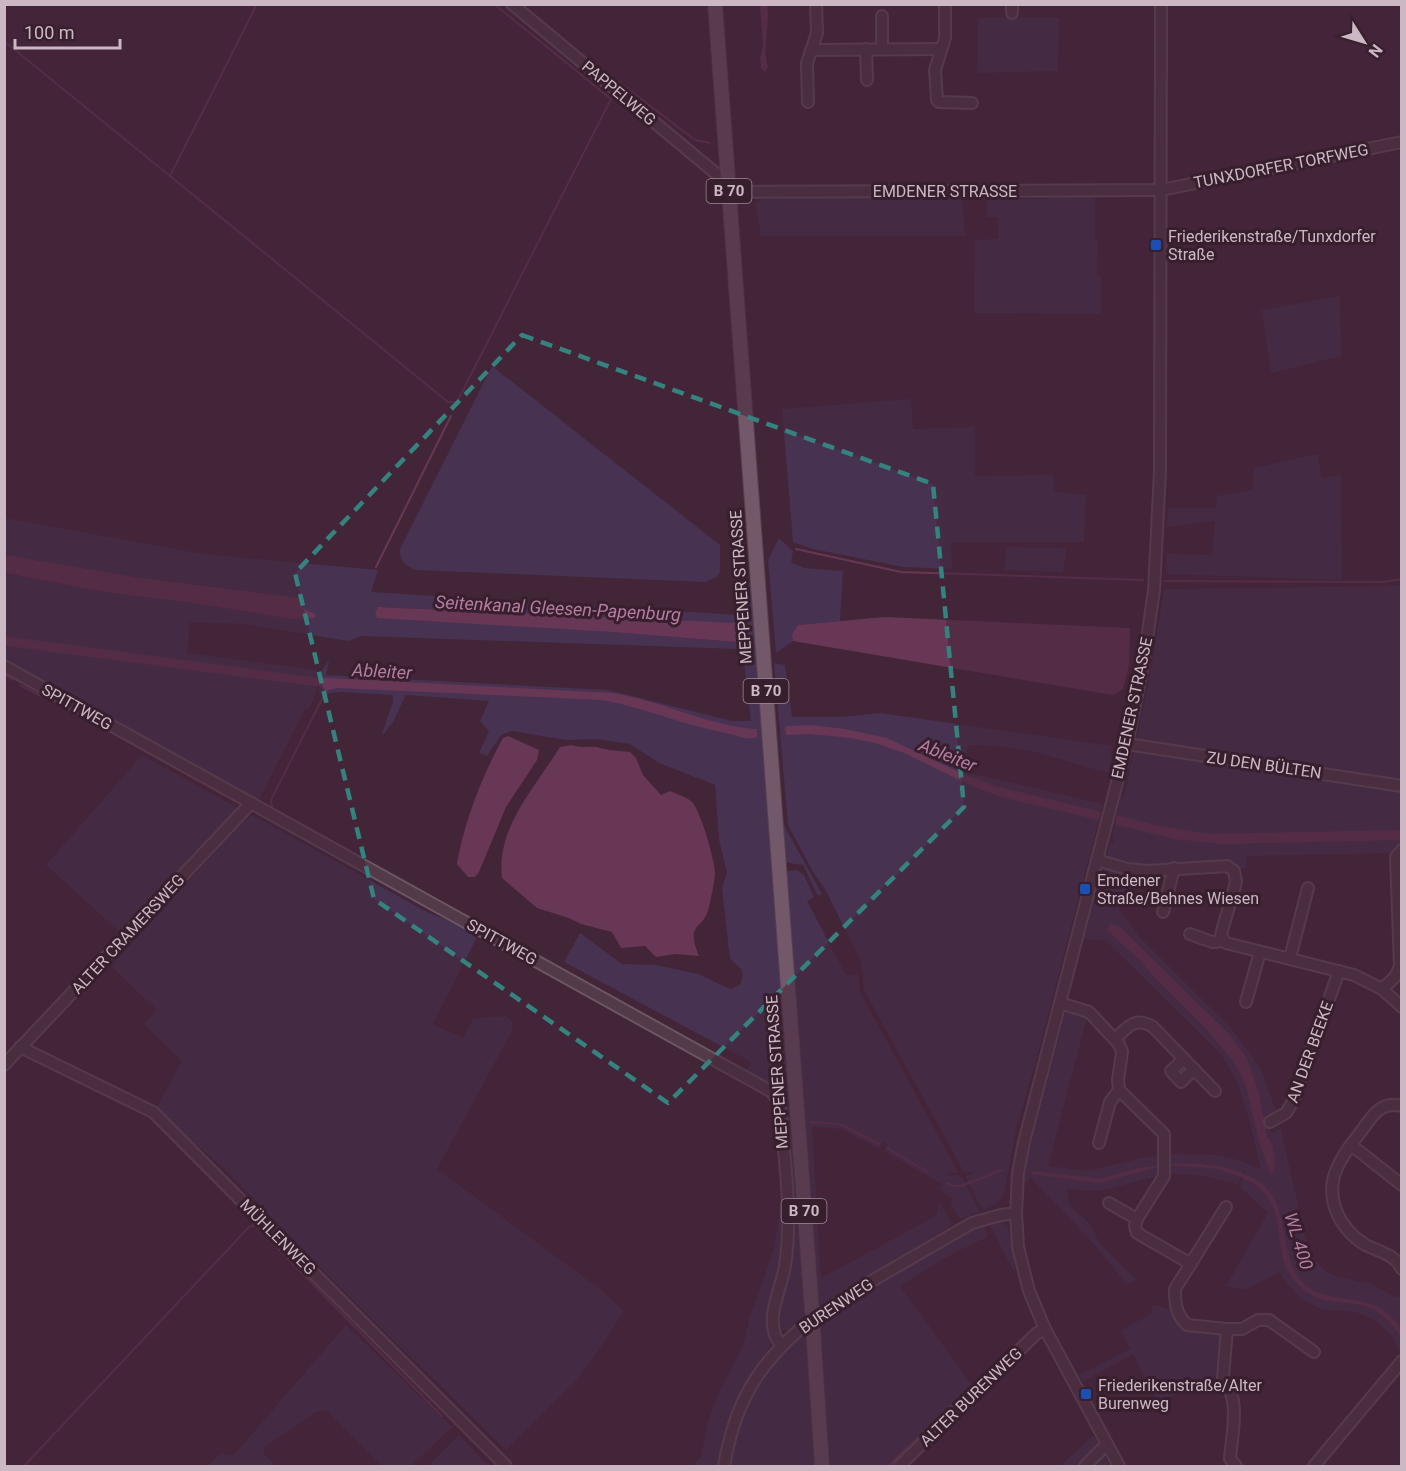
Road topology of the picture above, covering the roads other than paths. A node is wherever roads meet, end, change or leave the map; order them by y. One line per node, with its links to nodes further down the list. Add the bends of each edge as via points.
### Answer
1 (512, 4): 15 (street, PAPPELWEG)
2 (715, 4): 15 (main road, MEPPENER STRASSE / B 70)
3 (816, 4): 10 (street, via 817,33)
4 (945, 4): 9 (street, via 945,38)
5 (1161, 4): 16 (street, EMDENER STRASSE)
6 (882, 16): 8 (street)
7 (866, 49): 8 (street); 10 (street); 11 (street)
8 (882, 49): 9 (street)
9 (941, 49): 13 (street, via 936,70 937,100)
10 (811, 50): 12 (street, via 807,63)
11 (867, 80)
12 (808, 102)
13 (972, 103)
14 (1401, 142): 16 (street, TUNXDORFER TORFWEG)
15 (728, 185): 16 (street, EMDENER STRASSE); 53 (main road, MEPPENER STRASSE / B 70)
16 (1161, 190): 18 (street, EMDENER STRASSE, via 1157,546 1144,660)
17 (4, 666): 20 (street, SPITTWEG)
18 (1127, 744): 19 (street, ZU DEN BÜLTEN); 22 (street, EMDENER STRASSE)
19 (1401, 786)
20 (251, 803): 36 (street, ALTER CRAMERSWEG); 57 (street, SPITTWEG, via 772,1092 780,1105 789,1235 772,1318 773,1334)
21 (1399, 853): 31 (street, via 1400,967)
22 (1097, 860): 23 (street, via 1127,869); 33 (street, EMDENER STRASSE)
23 (1174, 868): 25 (street); 27 (street, via 1223,865 1234,871 1236,882)
24 (1308, 888): 29 (street)
25 (1163, 912)
26 (1190, 934): 27 (street, via 1212,942)
27 (1223, 940): 28 (street)
28 (1260, 952): 29 (street); 32 (street)
29 (1290, 958): 30 (street)
30 (1339, 971): 31 (street); 43 (street, AN DER BEEKE, via 1292,1103 1286,1113)
31 (1382, 989): 34 (street)
32 (1246, 1002)
33 (1060, 1003): 35 (street, via 1089,1012); 49 (street, EMDENER STRASSE, via 1024,1142)
34 (1401, 1007)
35 (1115, 1039): 37 (street, via 1135,1022 1144,1022); 40 (street, via 1122,1052)
36 (20, 1047): 38 (street, ALTER CRAMERSWEG); 62 (street, MÜHLENWEG, via 153,1112)
37 (1184, 1059): 39 (street); 39 (street, via 1171,1071 1182,1082)
38 (4, 1065)
39 (1194, 1069): 41 (street)
40 (1119, 1090): 44 (street, via 1110,1102); 50 (street, via 1164,1134 1164,1176)
41 (1215, 1091)
42 (1401, 1106): 45 (street, via 1392,1104 1378,1109)
43 (1270, 1122)
44 (1099, 1143)
45 (1351, 1145): 46 (street); 52 (street, via 1333,1179 1338,1217 1356,1238 1390,1255)
46 (1401, 1185)
47 (1109, 1203): 50 (street)
48 (1226, 1207): 51 (street)
49 (1016, 1213): 53 (street, BURENWEG, via 972,1223); 55 (street, EMDENER STRASSE, via 1022,1268)
50 (1137, 1219): 51 (street, via 1137,1233)
51 (1191, 1264): 56 (street, via 1175,1289 1179,1317 1187,1325)
52 (1401, 1269)
53 (817, 1312): 54 (street, BURENWEG, bridge)
54 (806, 1329): 57 (street, BURENWEG); 64 (main road)
55 (1045, 1329): 60 (street, EMDENER STRASSE); 65 (street, ALTER BURENWEG)
56 (1227, 1329): 58 (street, via 1242,1329 1258,1320 1269,1320); 67 (street, via 1222,1378 1234,1405 1230,1459)
57 (781, 1345): 63 (street, BURENWEG, via 744,1397 729,1435)
58 (1314, 1352)
59 (1401, 1361): 68 (street)
60 (1109, 1448): 61 (street); 66 (street, EMDENER STRASSE)
61 (1089, 1463)
62 (506, 1467)
63 (724, 1467)
64 (822, 1467)
65 (899, 1467)
66 (1119, 1467)
67 (1236, 1467)
68 (1314, 1467)

